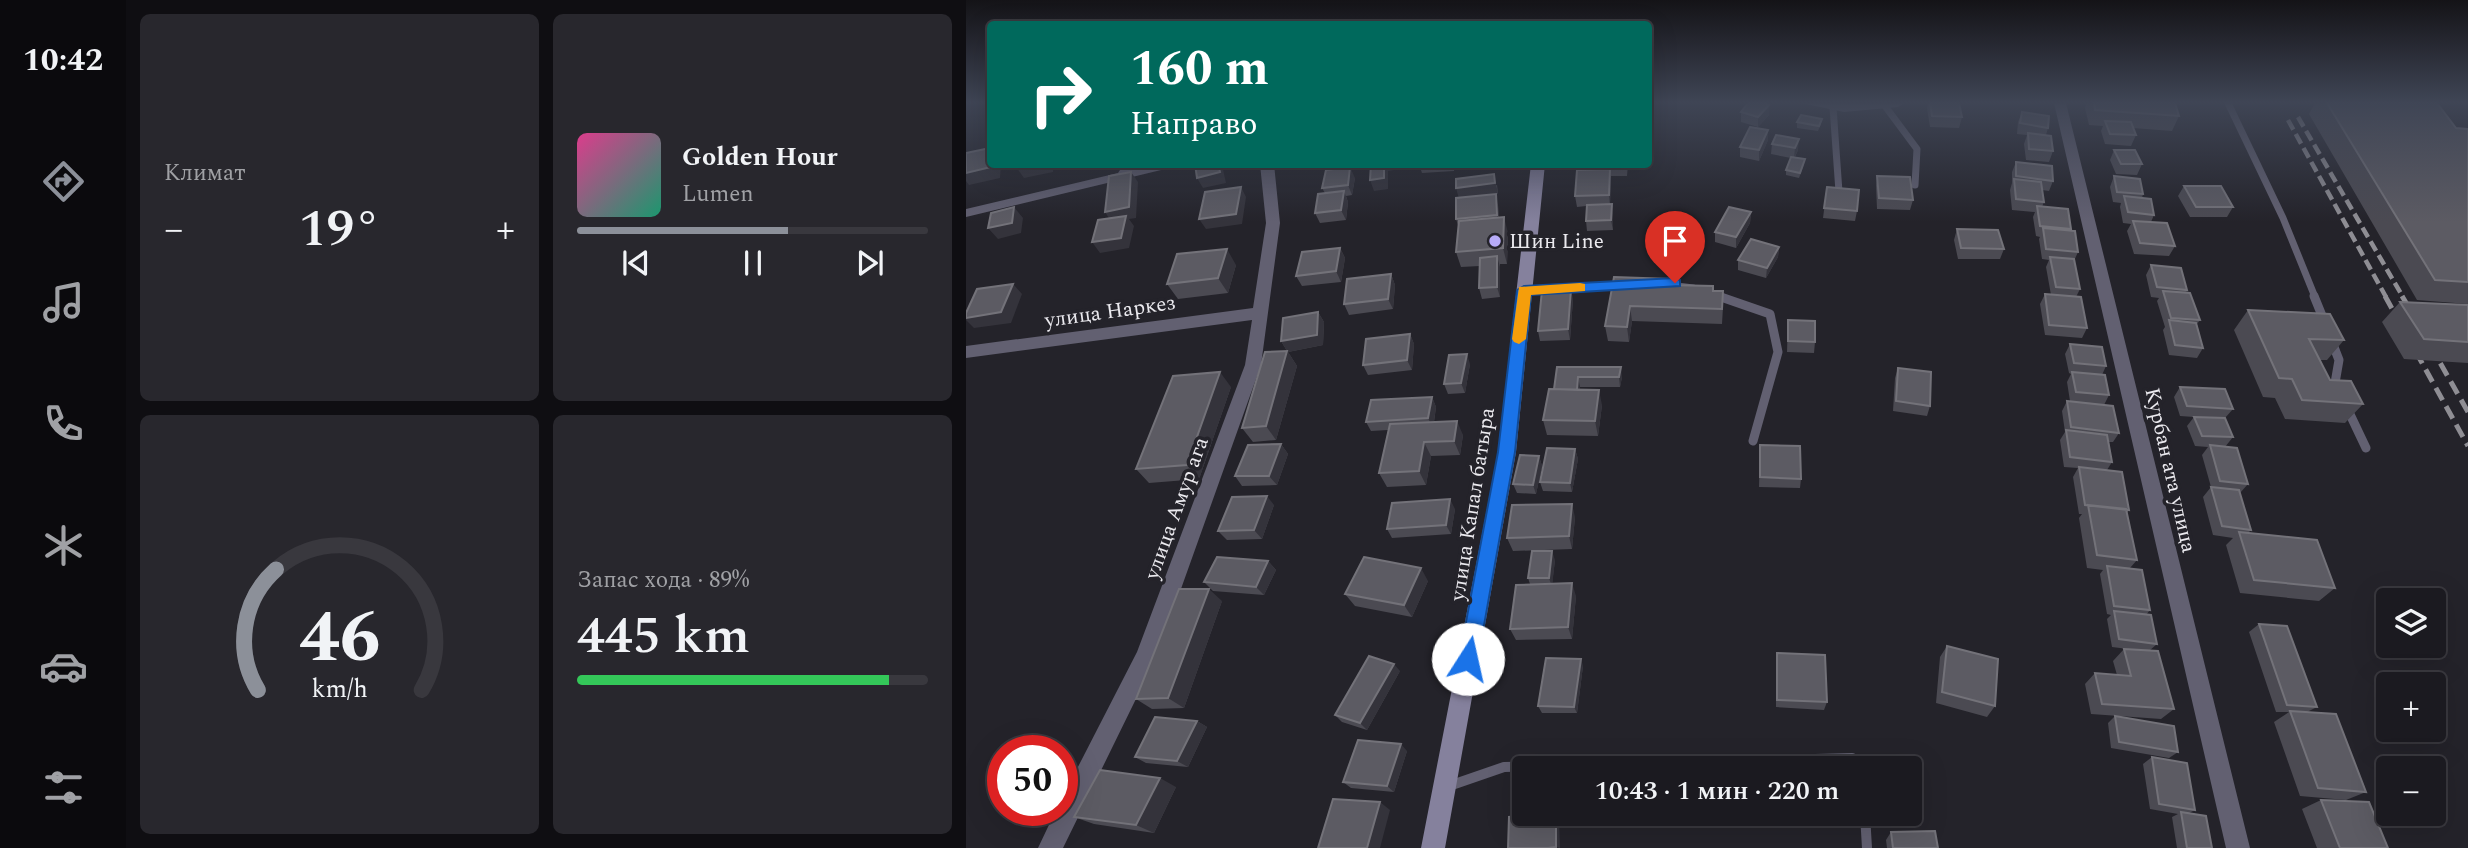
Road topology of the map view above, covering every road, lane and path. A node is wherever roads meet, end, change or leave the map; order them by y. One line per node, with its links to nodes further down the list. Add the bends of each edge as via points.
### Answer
1 (1836, 143): 10 (lane)
2 (1913, 143): 9 (lane)
3 (2069, 143): 25 (street, Курбан ата улица)
4 (2247, 143): 18 (lane, via 2283,218 2339,360 2335,383)
5 (1145, 168): 8 (street)
6 (1267, 168): 15 (street, улица Амур ага, via 1273,223)
7 (1538, 168): 14 (main road, улица Капал батыра)
8 (1127, 170): 11 (street)
9 (1915, 185)
10 (1839, 192)
11 (966, 213)
12 (1648, 284): 17 (lane, via 1675,283 1770,314 1778,352)
13 (1634, 285): 14 (lane)
14 (1524, 290): 20 (main road, улица Капал батыра, via 1507,452)
15 (1261, 313): 16 (street, улица Наркез); 22 (street, улица Амур ага, via 1253,365 1146,656)
16 (966, 352)
17 (1753, 442)
18 (2366, 448)
19 (1512, 766): 20 (lane)
20 (1444, 788): 23 (main road, улица Капал батыра)
21 (1866, 826): 24 (lane)
22 (1050, 848)
23 (1433, 848)
24 (1867, 848)
25 (2238, 848)

